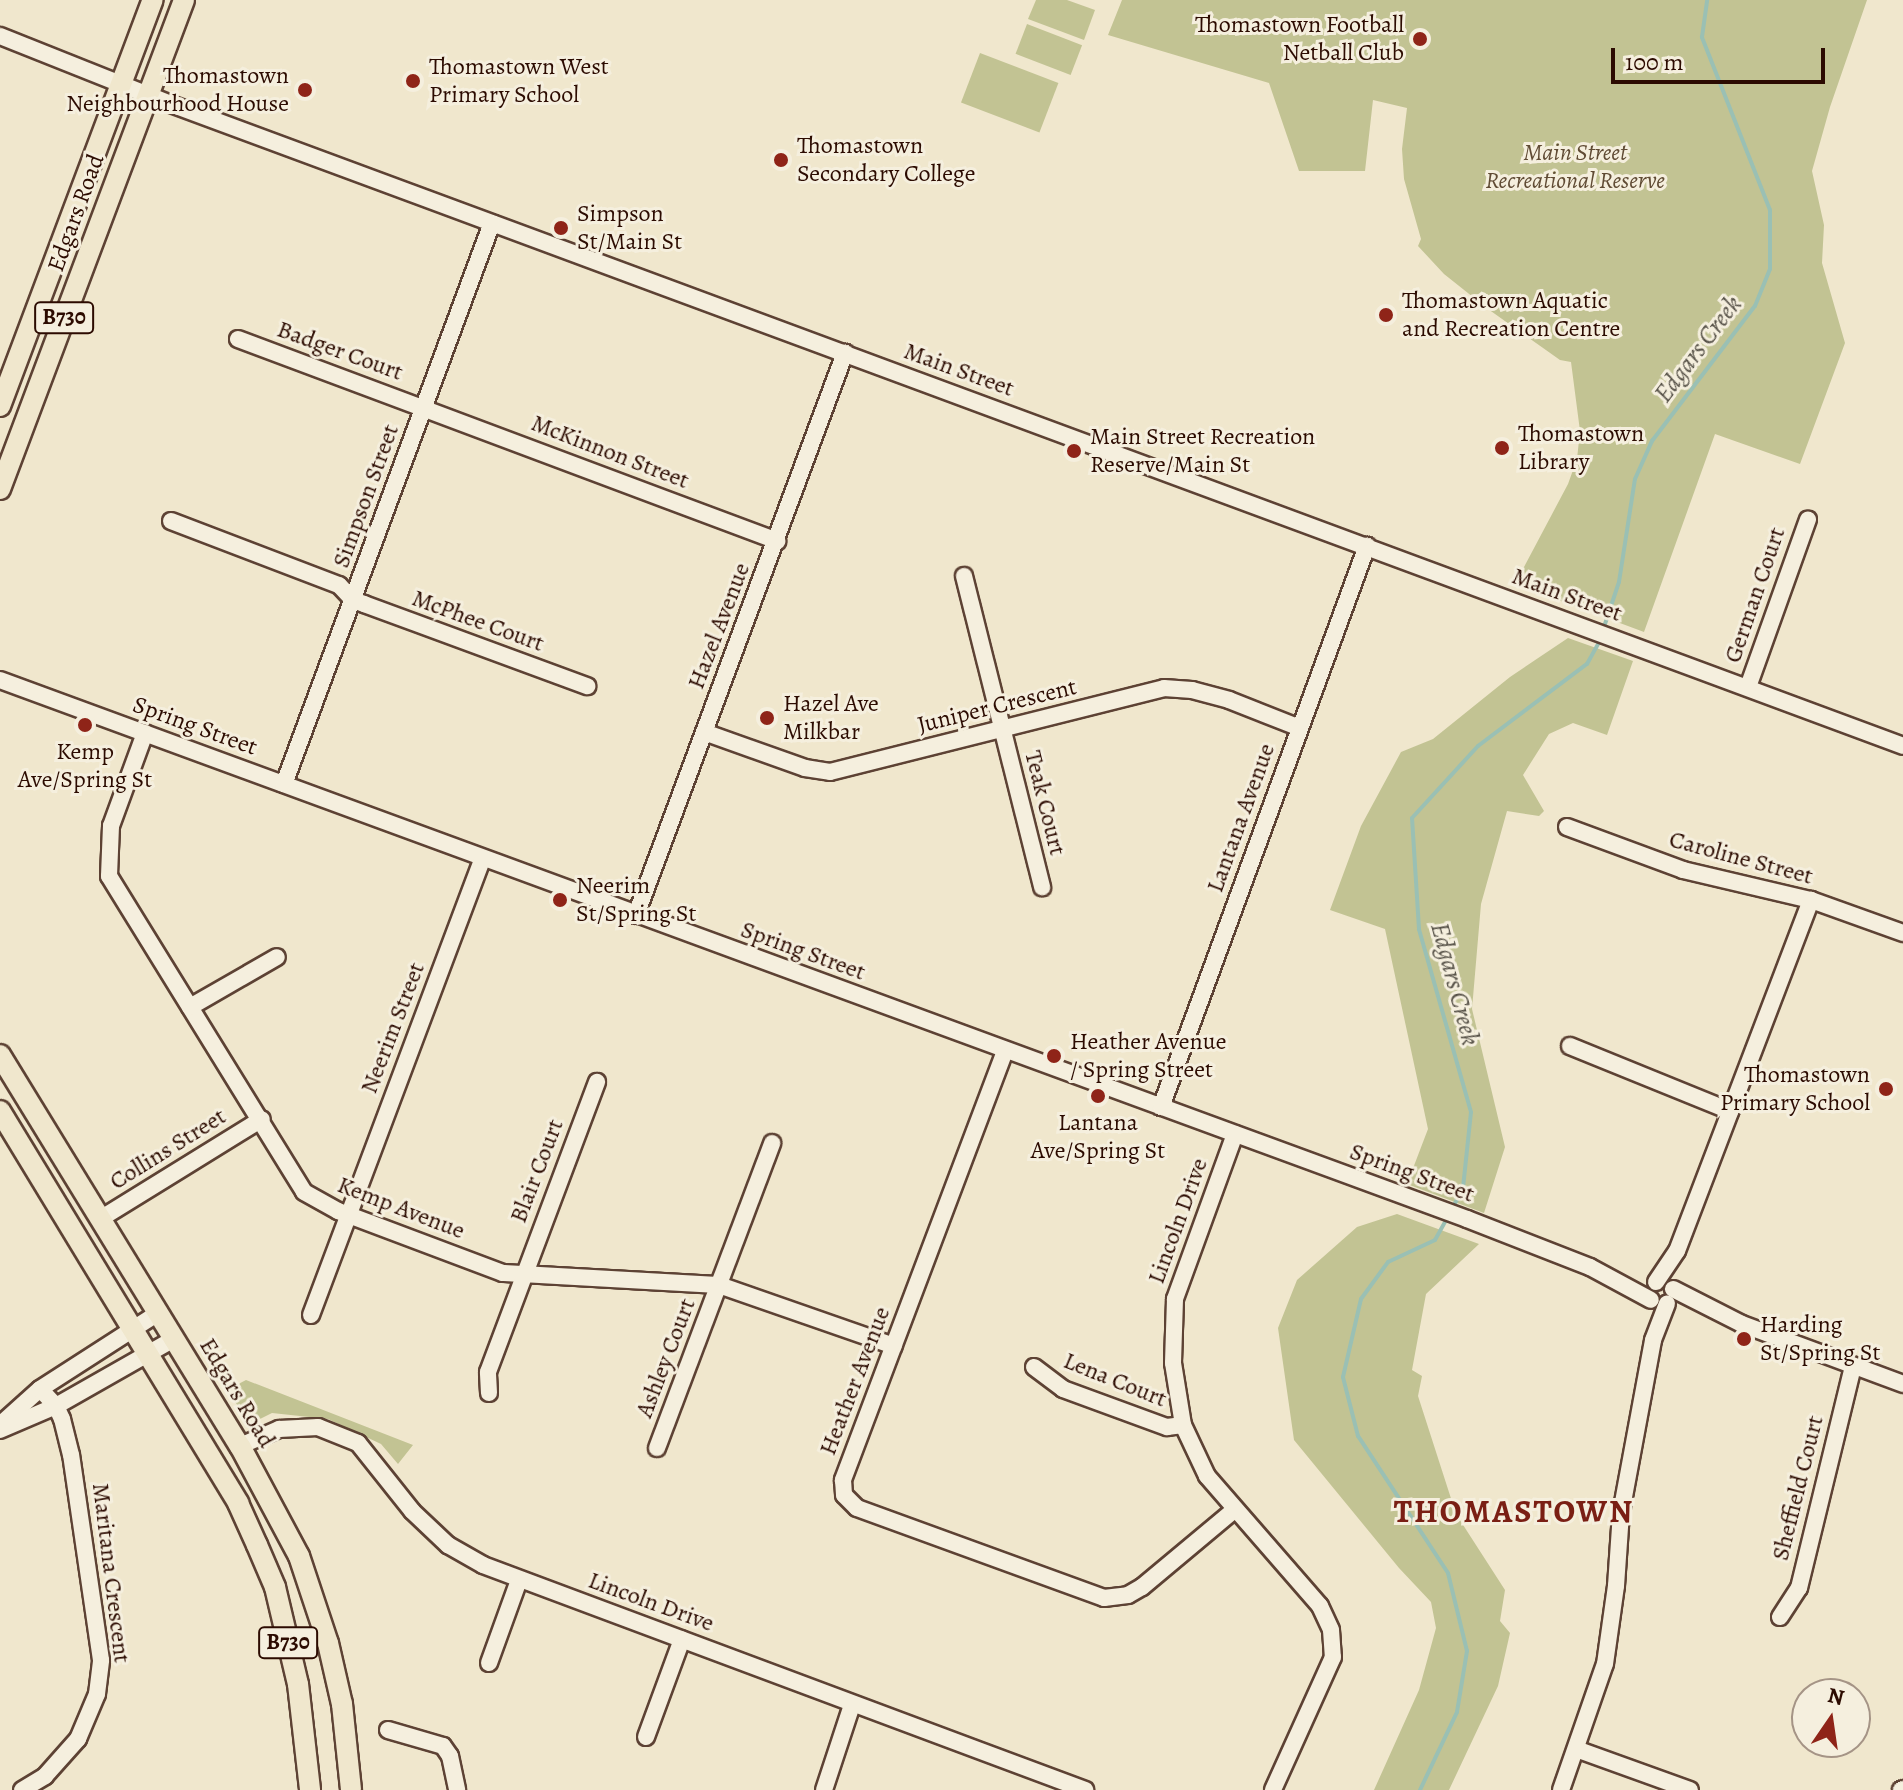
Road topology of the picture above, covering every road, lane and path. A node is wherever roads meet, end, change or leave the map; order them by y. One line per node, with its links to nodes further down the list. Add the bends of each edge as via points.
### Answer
1 (153, 0): 4 (main road, Edgars Road / B730)
2 (184, 0): 5 (main road, Edgars Road / B730)
3 (0, 36): 4 (street, Main Street)
4 (121, 83): 5 (street, Main Street); 9 (main road, Edgars Road / B730)
5 (148, 94): 6 (street, Main Street); 11 (main road, Edgars Road / B730)
6 (492, 223): 8 (street, Main Street); 10 (street, Simpson Street)
7 (238, 339): 10 (street, Badger Court)
8 (845, 353): 14 (street, Hazel Avenue); 15 (street, Main Street)
9 (0, 406)
10 (425, 407): 14 (street, McKinnon Street); 17 (street, Simpson Street)
11 (0, 489)
12 (1808, 519): 20 (street, German Court)
13 (171, 521): 17 (street, McPhee Court, via 339,585)
14 (777, 541): 23 (street, Hazel Avenue)
15 (1367, 546): 20 (street, Main Street); 21 (street, Lantana Avenue)
16 (964, 576): 22 (street, Teak Court)
17 (353, 600): 19 (street, McPhee Court); 26 (street, Simpson Street)
18 (0, 680): 24 (street, Spring Street)
19 (587, 686)
20 (1748, 687): 25 (street, Main Street)
21 (1300, 728): 22 (street, Juniper Crescent, via 1216,697 1164,688); 39 (street, Lantana Avenue)
22 (1001, 730): 23 (street, Juniper Crescent, via 830,772); 29 (street, Teak Court)
23 (704, 732): 31 (street, Hazel Avenue)
24 (145, 733): 26 (street, Spring Street); 34 (street, Kemp Avenue, via 111,826 109,876)
25 (1903, 746)
26 (284, 784): 28 (street, Spring Street)
27 (1567, 827): 30 (street, Caroline Street, via 1683,870)
28 (483, 858): 31 (street, Spring Street); 45 (street, Neerim Street)
29 (1042, 887)
30 (1811, 900): 32 (street, Caroline Street); 41 (street)
31 (636, 915): 36 (street, Spring Street)
32 (1903, 933)
33 (277, 957): 34 (street)
34 (190, 1007): 42 (street, Kemp Avenue)
35 (1570, 1046): 41 (street)
36 (1005, 1051): 39 (street, Spring Street); 54 (street, Heather Avenue)
37 (0, 1055): 46 (main road, Edgars Road / B730)
38 (597, 1082): 47 (street, Blair Court)
39 (1161, 1107): 43 (street, Spring Street)
40 (0, 1111): 52 (main road, B730)
41 (1730, 1111): 49 (street)
42 (262, 1119): 45 (street, Kemp Avenue, via 304,1192); 46 (street, Collins Street)
43 (1235, 1134): 49 (street, Spring Street); 62 (street, Lincoln Drive, via 1175,1299 1173,1363)
44 (772, 1143): 48 (street, Ashley Court)
45 (348, 1215): 47 (street, Kemp Avenue); 51 (street, Neerim Street)
46 (100, 1219): 50 (main road, Edgars Road / B730)
47 (522, 1276): 48 (street, Kemp Avenue); 60 (street, Blair Court, via 488,1372)
48 (719, 1285): 54 (street, Kemp Avenue); 65 (street, Ashley Court)
49 (1662, 1294): 56 (street, Spring Street); 74 (street, via 1621,1513 1605,1664)
50 (158, 1313): 52 (street); 53 (main road, Edgars Road / B730)
51 (311, 1315)
52 (132, 1327): 55 (main road, B730); 59 (street)
53 (174, 1339): 55 (street); 64 (main road, Edgars Road / B730)
54 (894, 1346): 66 (street, Heather Avenue, via 843,1480 844,1495 857,1508 1115,1599 1142,1587)
55 (148, 1353): 61 (street); 76 (main road, B730, via 238,1503 275,1587 301,1699)
56 (1853, 1366): 58 (street, Spring Street); 68 (street, Sheffield Court, via 1799,1588)
57 (1034, 1367): 62 (street, Lena Court, via 1063,1389 1167,1427)
58 (1903, 1384)
59 (40, 1389): 61 (street, Maritana Crescent); 63 (street)
60 (489, 1393)
61 (52, 1408): 63 (street); 75 (street, Maritana Crescent, via 68,1444 101,1641 100,1678 78,1739 45,1776)
62 (1183, 1425): 66 (street, Lincoln Drive, via 1207,1476)
63 (0, 1428)
64 (240, 1446): 67 (street, Lincoln Drive, via 279,1429 318,1427 358,1443 412,1511 448,1545); 77 (main road, Edgars Road / B730, via 309,1578 342,1704)
65 (657, 1448)
66 (1234, 1510): 81 (street, Lincoln Drive, via 1320,1606 1331,1630 1333,1657)
67 (519, 1580): 69 (street, Lincoln Drive); 70 (street)
68 (1780, 1617)
69 (682, 1639): 71 (street, Lincoln Drive); 73 (street)
70 (489, 1663)
71 (852, 1705): 79 (street); 80 (street, Lincoln Drive)
72 (388, 1730): 78 (street, via 446,1749)
73 (646, 1737)
74 (1576, 1749): 82 (street); 83 (street)
75 (22, 1790)
76 (310, 1790)
77 (351, 1790)
78 (457, 1790)
79 (824, 1790)
80 (1085, 1790)
81 (1273, 1790)
82 (1561, 1790)
83 (1690, 1790)

